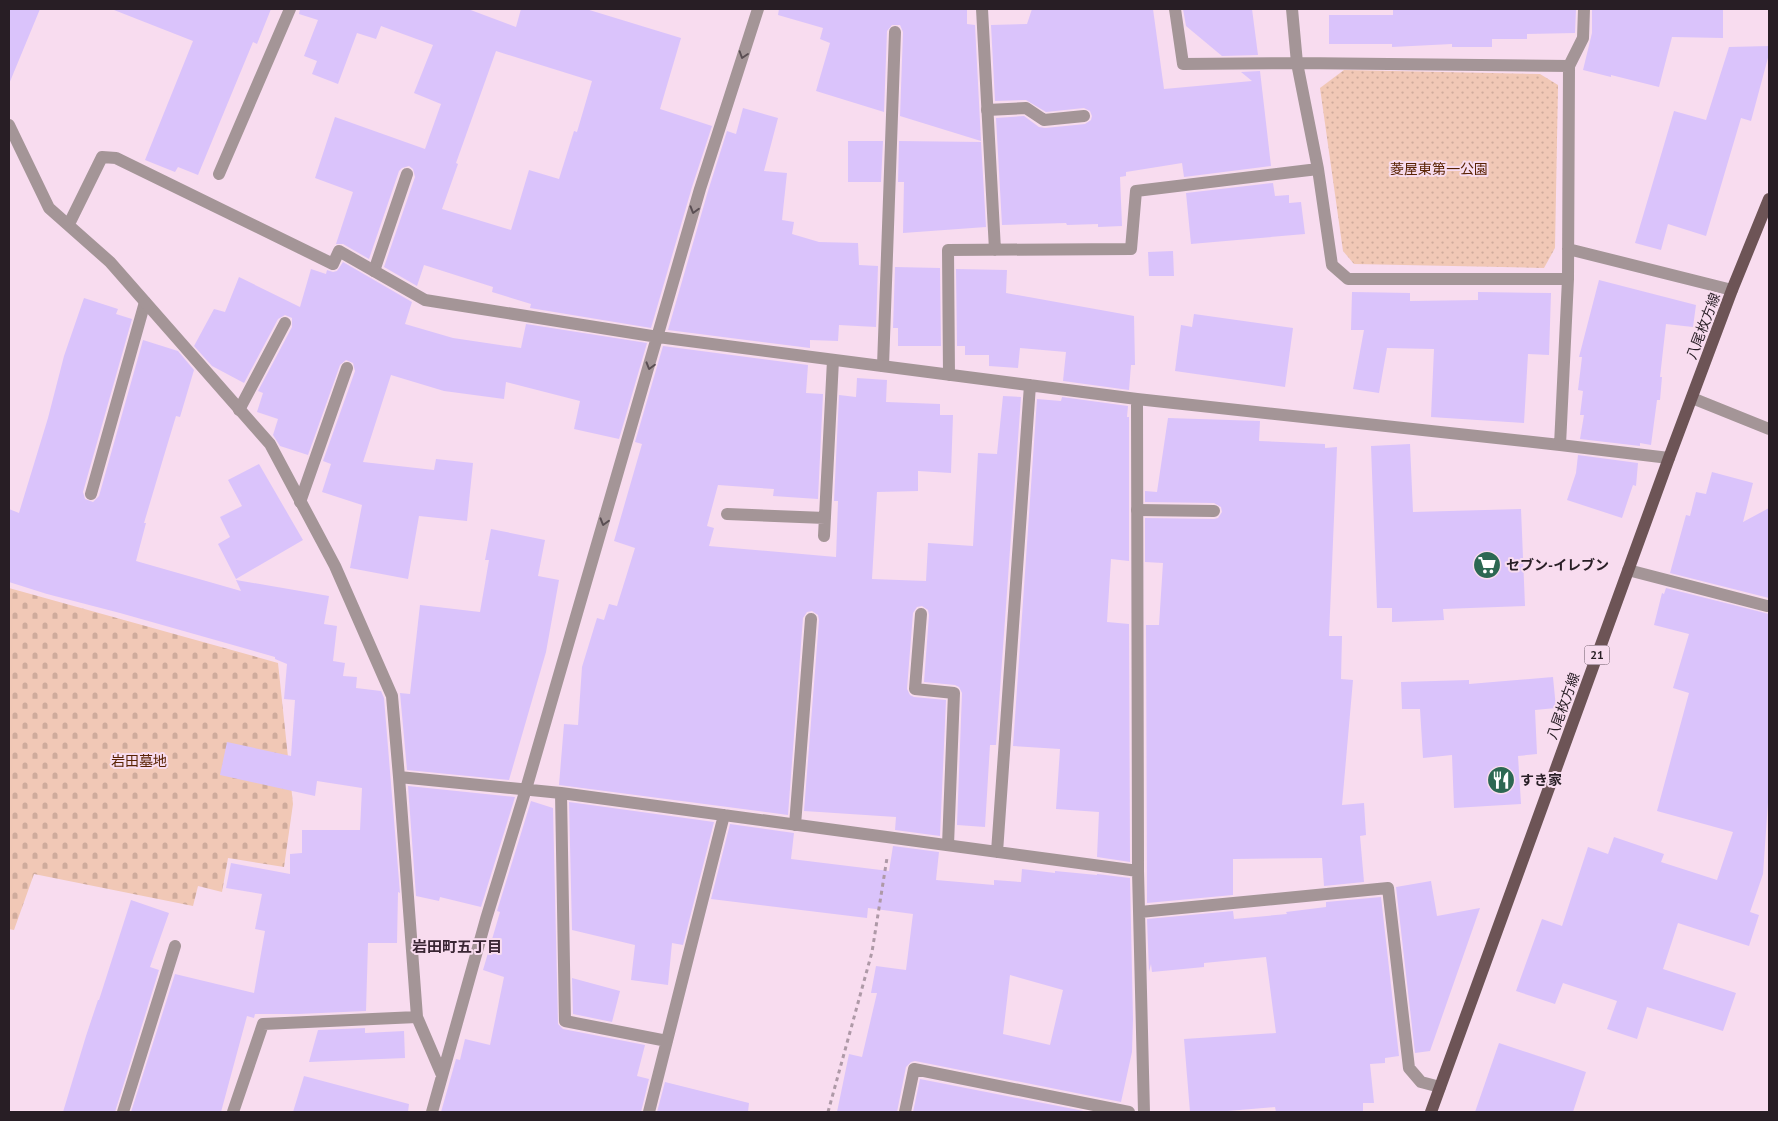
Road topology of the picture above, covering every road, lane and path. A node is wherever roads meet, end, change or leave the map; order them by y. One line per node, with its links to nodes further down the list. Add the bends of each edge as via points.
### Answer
1 (290, 9): 14 (street)
2 (758, 9): 25 (street, one-way to 25, via 700,189)
3 (982, 9): 10 (street)
4 (1175, 9): 8 (street, via 1183,64)
5 (1292, 9): 8 (street)
6 (1584, 9): 9 (street, via 1583,38)
7 (896, 32): 27 (street)
8 (1297, 64): 9 (street); 13 (street)
9 (1569, 66): 18 (street)
10 (987, 110): 11 (street, via 1026,108 1044,120); 19 (street)
11 (1084, 116)
12 (9, 125): 17 (street, via 49,208)
13 (1318, 169): 19 (street, via 1136,191 1132,249); 21 (street, via 1332,265 1348,279)
14 (219, 174)
15 (407, 174): 20 (street)
16 (1769, 199): 22 (main road, 八尾枚方線 / 21)
17 (69, 224): 20 (street, via 102,157 116,158 333,264 339,252); 23 (street, via 110,262)
18 (1568, 249): 21 (street); 22 (street)
19 (995, 250): 29 (street, via 948,250)
20 (374, 271): 25 (street, via 425,300)
21 (1568, 279): 35 (street)
22 (1732, 290): 31 (main road, 八尾枚方線 / 21)
23 (145, 302): 33 (street); 37 (street)
24 (285, 323): 33 (street)
25 (658, 337): 26 (street); 49 (street, one-way to 49)
26 (832, 360): 27 (street); 42 (street)
27 (883, 366): 29 (street)
28 (347, 368): 38 (street)
29 (949, 375): 30 (street)
30 (1030, 385): 32 (street); 55 (street)
31 (1692, 398): 34 (street); 36 (main road, 八尾枚方線 / 21)
32 (1137, 399): 35 (street); 39 (street)
33 (239, 410): 38 (street, via 270,444)
34 (1769, 429)
35 (1560, 444): 36 (street)
36 (1669, 458): 44 (main road, 八尾枚方線 / 21)
37 (91, 494)
38 (300, 502): 48 (street, via 335,566 392,696)
39 (1138, 510): 40 (street); 56 (street)
40 (1214, 511)
41 (726, 514): 42 (street)
42 (825, 518): 43 (street)
43 (824, 536)
44 (1628, 570): 45 (street); 62 (main road, 八尾枚方線 / 21)
45 (1768, 606)
46 (921, 614): 54 (street, via 915,689 954,693)
47 (810, 619): 52 (street)
48 (399, 777): 49 (street); 59 (street)
49 (526, 789): 50 (street); 61 (street)
50 (560, 793): 51 (street); 60 (street, via 565,1021)
51 (724, 815): 52 (street); 60 (street)
52 (795, 825): 53 (street)
53 (890, 838): 54 (street); 67 (path, via 872,952)
54 (948, 845): 55 (street)
55 (997, 852): 56 (street)
56 (1138, 871): 57 (street)
57 (1140, 912): 62 (street, via 1388,888 1409,1068 1422,1082); 70 (street)
58 (175, 946): 63 (street)
59 (417, 1017): 61 (street); 64 (street, via 263,1024)
60 (667, 1041): 66 (street)
61 (442, 1075): 65 (street)
62 (1440, 1087): 71 (main road, 八尾枚方線 / 21)
63 (123, 1112)
64 (233, 1112)
65 (432, 1112)
66 (649, 1112)
67 (828, 1112)
68 (904, 1112): 69 (street, via 914,1069)
69 (1129, 1112)
70 (1144, 1112)
71 (1431, 1112)

